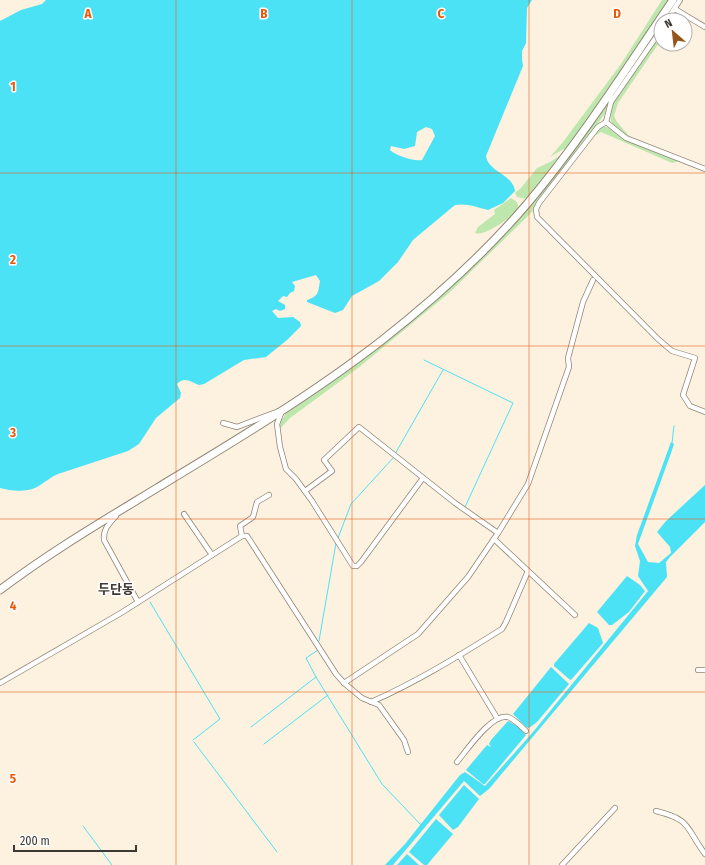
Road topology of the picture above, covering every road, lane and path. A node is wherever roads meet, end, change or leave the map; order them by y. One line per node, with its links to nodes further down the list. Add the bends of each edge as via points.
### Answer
1 (673, 0): 7 (street)
2 (680, 0): 3 (street)
3 (675, 9): 4 (street); 5 (street)
4 (673, 12)
5 (705, 27)
6 (653, 42): 8 (street)
7 (610, 93): 8 (street); 12 (street, via 544,183 469,264 381,341)
8 (611, 102): 9 (street)
9 (606, 122): 10 (street, via 626,138); 13 (street, via 598,128 539,204 536,209 537,217 658,339 672,351 695,358 684,395 690,406)
10 (705, 169)
11 (593, 280): 20 (street, via 583,302 568,358 569,367 528,484)
12 (282, 410): 14 (street, via 237,427); 16 (street, via 277,424 284,463); 18 (street)
13 (705, 412)
14 (223, 423)
15 (423, 478): 16 (street, via 359,427 324,460 332,471); 16 (street, via 355,567 351,565); 20 (street)
16 (305, 491)
17 (269, 495): 21 (street, via 257,502 253,517 240,526)
18 (117, 512): 25 (street, via 41,560); 26 (street, via 106,526 104,540)
19 (184, 514): 23 (street)
20 (498, 533): 22 (street)
21 (242, 536): 23 (street); 32 (street, via 248,536)
22 (494, 539): 24 (street); 32 (street, via 468,577 418,634)
23 (212, 555): 26 (street)
24 (528, 571): 27 (street); 28 (street, via 502,629)
25 (1, 589)
26 (138, 602): 31 (street)
27 (575, 615)
28 (459, 655): 33 (street); 34 (street)
29 (698, 670): 30 (street)
30 (705, 670)
31 (0, 683)
32 (344, 683): 33 (street)
33 (371, 702): 36 (street, via 379,705 398,731)
34 (497, 718): 35 (street, via 510,718); 37 (street)
35 (526, 731)
36 (408, 752)
37 (457, 762)
38 (615, 808): 41 (street)
39 (656, 811): 40 (street, via 684,821)
40 (705, 854)
41 (562, 865)

